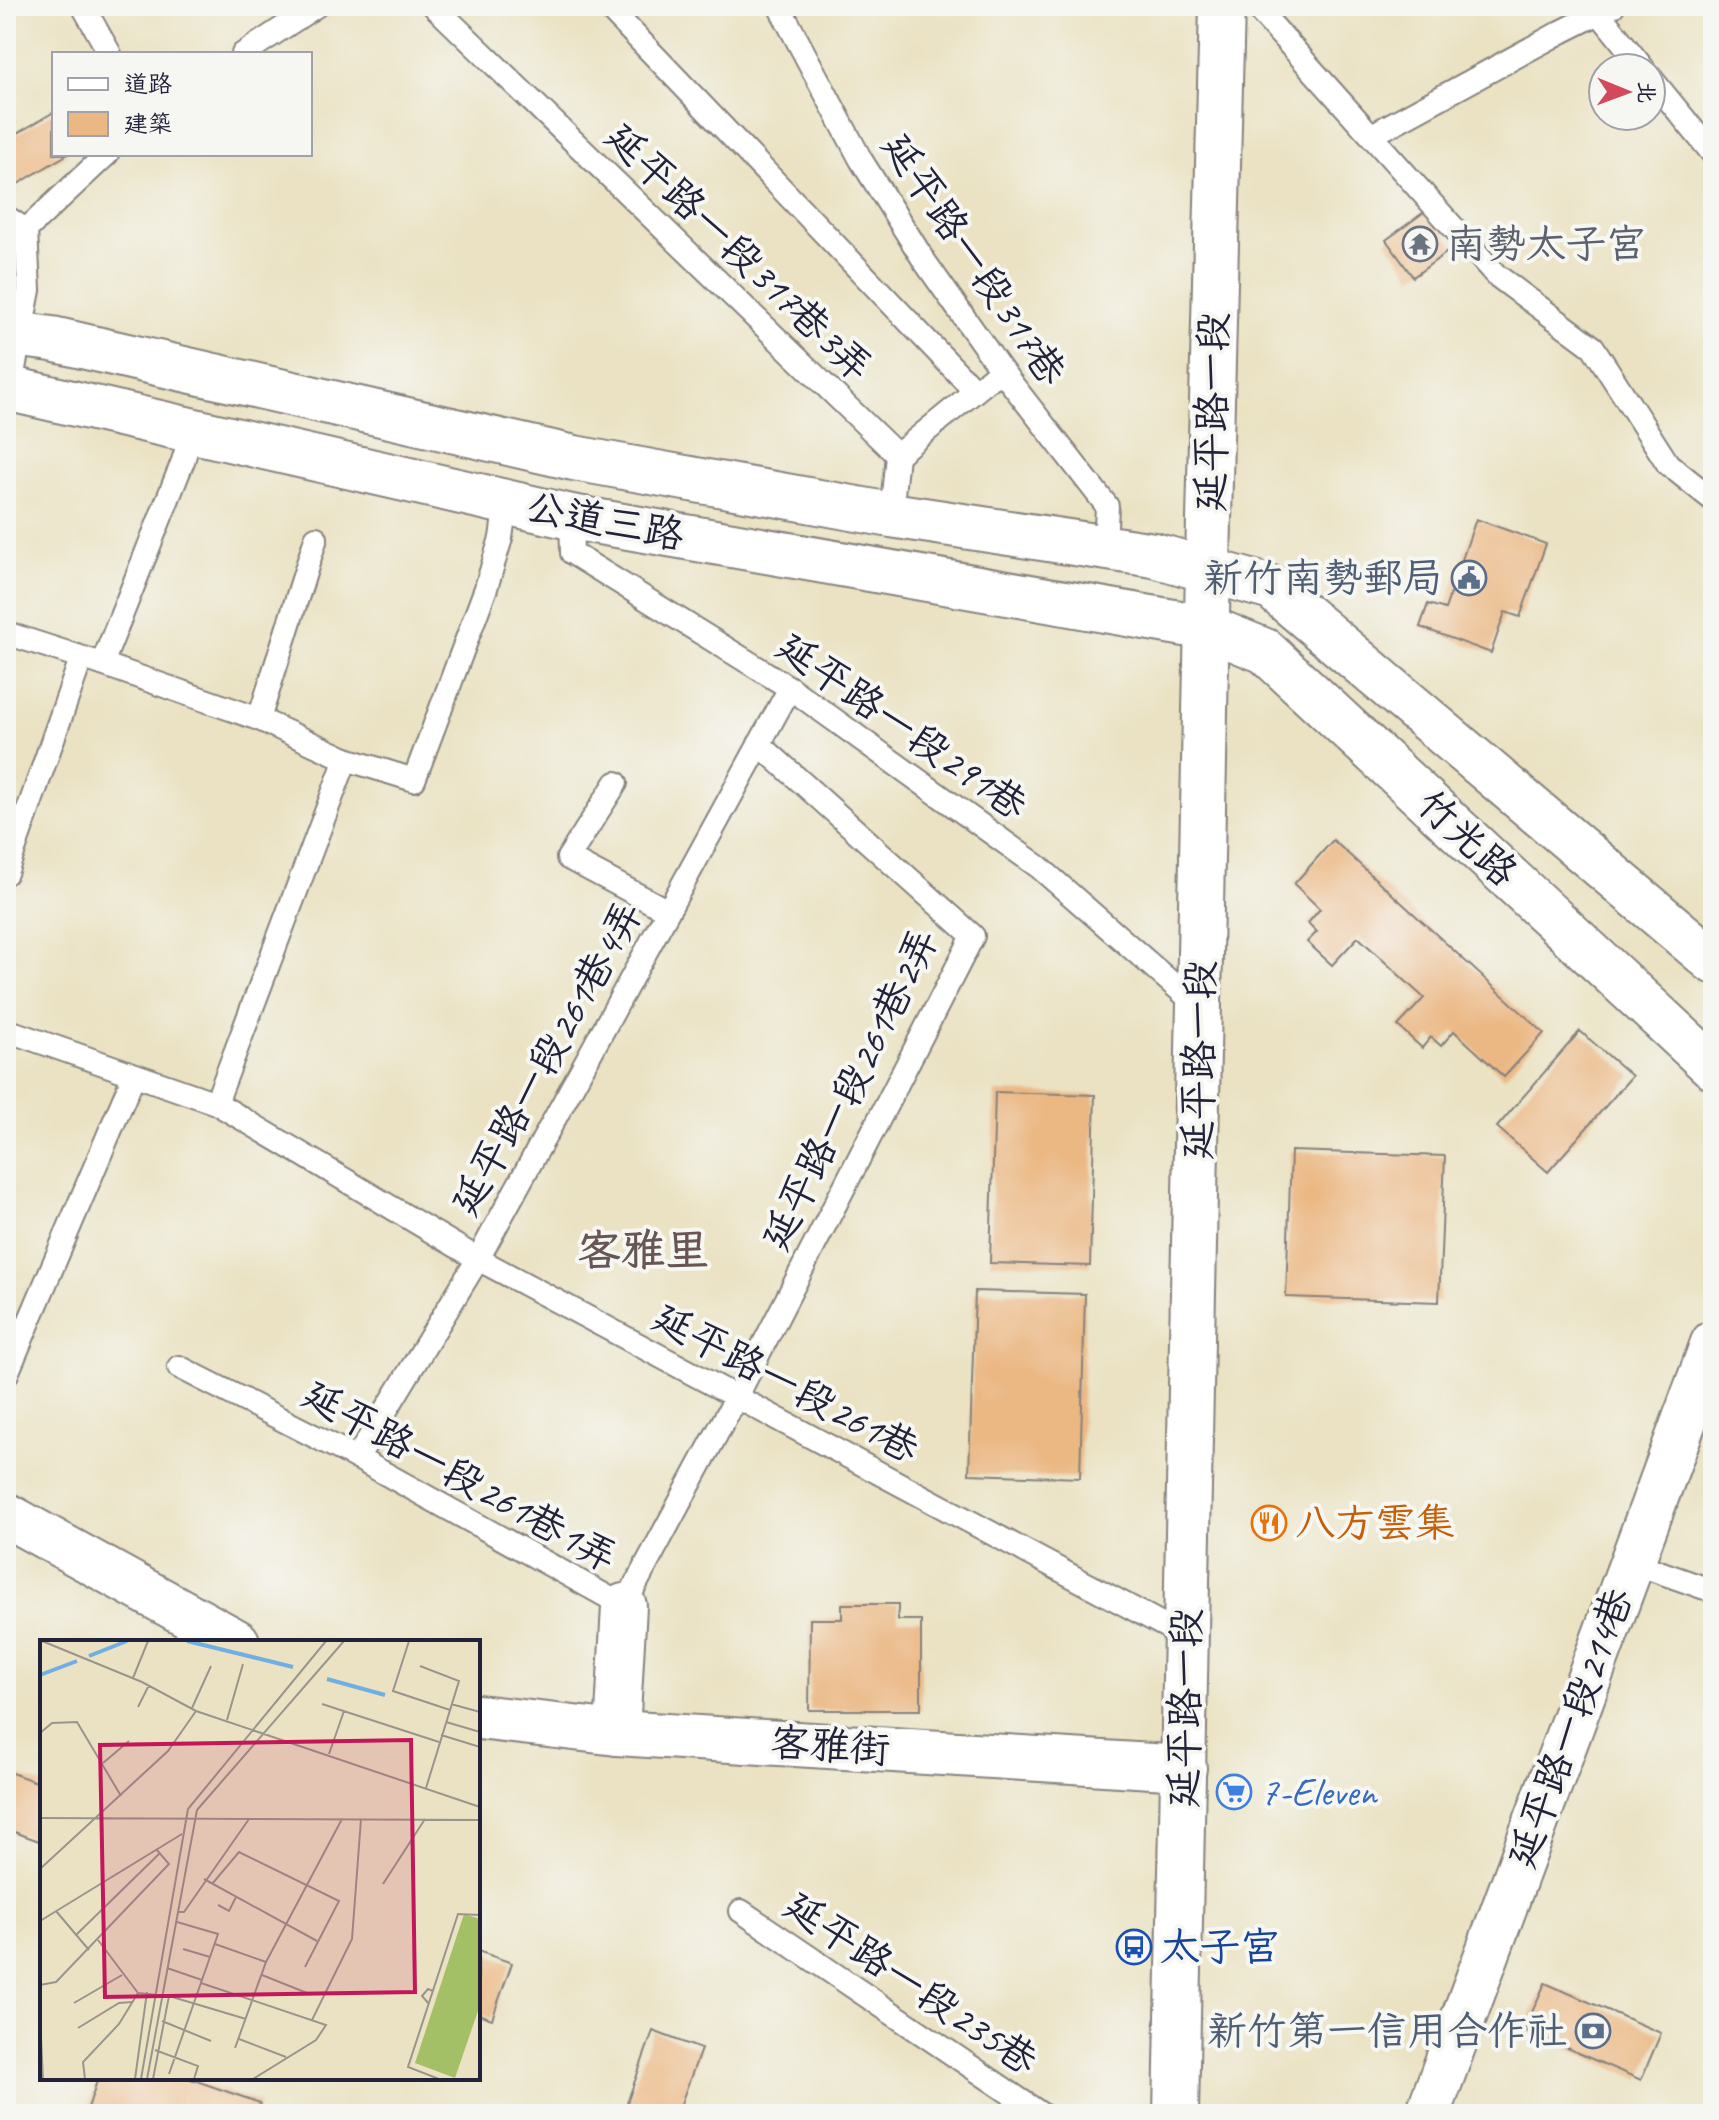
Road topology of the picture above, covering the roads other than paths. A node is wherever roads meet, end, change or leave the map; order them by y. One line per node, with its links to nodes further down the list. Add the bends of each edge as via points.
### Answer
1 (83, 6): 9 (lane)
2 (316, 6): 10 (lane)
3 (434, 6): 25 (lane, 延平路一段317巷3弄)
4 (607, 6): 22 (lane)
5 (779, 6): 21 (lane, 延平路一段317巷, via 861,160)
6 (1222, 6): 32 (street, 延平路一段)
7 (1255, 6): 13 (lane)
8 (1606, 10): 11 (lane); 13 (lane)
9 (109, 52)
10 (246, 52)
11 (1633, 52)
12 (1667, 98): 14 (lane)
13 (1372, 135): 26 (lane, via 1496,275 1593,347 1668,464)
14 (1713, 154)
15 (105, 156): 17 (lane)
16 (6, 217): 17 (lane)
17 (26, 230): 19 (lane)
18 (6, 285): 19 (lane)
19 (29, 290): 20 (lane)
20 (13, 334): 23 (lane); 28 (street, 公道三路, via 574,458)
21 (1001, 370): 22 (lane); 31 (lane, 延平路一段317巷, via 1107,506)
22 (975, 391): 25 (lane)
23 (8, 396): 24 (street, 公道三路)
24 (192, 431): 27 (street, 公道三路); 35 (lane)
25 (897, 455): 28 (lane)
26 (1713, 500)
27 (506, 502): 29 (street, 公道三路); 39 (lane, via 486,588 414,780)
28 (891, 515): 31 (street, 公道三路)
29 (571, 517): 33 (street, 公道三路); 36 (lane, 延平路一段291巷, via 572,553)
30 (316, 538): 37 (lane)
31 (1105, 547): 32 (street, 公道三路)
32 (1209, 569): 33 (street, 延平路一段); 43 (street, 竹光路, via 1272,588)
33 (1208, 628): 44 (street, 延平路一段); 46 (street, 竹光路, via 1265,651)
34 (6, 633): 35 (lane)
35 (91, 661): 37 (lane); 41 (lane)
36 (790, 688): 38 (lane, 延平路一段261巷4弄); 44 (lane, 延平路一段291巷, via 1039,867)
37 (259, 719): 39 (lane)
38 (759, 744): 42 (lane, 延平路一段261巷4弄); 53 (lane, 延平路一段261巷2弄, via 973,936)
39 (346, 759): 48 (lane)
40 (616, 783): 42 (lane, via 568,858)
41 (6, 873)
42 (668, 911): 49 (lane, 延平路一段261巷4弄)
43 (1713, 961)
44 (1200, 1008): 59 (street, 延平路一段)
45 (6, 1030): 47 (lane, 延平路一段261巷)
46 (1713, 1067)
47 (134, 1075): 48 (lane, 延平路一段261巷); 52 (lane)
48 (216, 1103): 49 (lane, 延平路一段261巷)
49 (478, 1259): 53 (lane, 延平路一段261巷); 54 (lane, 延平路一段261巷4弄)
50 (1713, 1343): 56 (street, 延平路一段214巷)
51 (179, 1367): 54 (lane, 延平路一段261巷1弄)
52 (6, 1376)
53 (736, 1398): 58 (lane, 延平路一段261巷1弄); 59 (lane, 延平路一段261巷)
54 (357, 1458): 58 (lane, 延平路一段261巷1弄)
55 (6, 1515): 60 (street)
56 (1631, 1562): 57 (lane); 67 (street, 延平路一段214巷)
57 (1713, 1591)
58 (624, 1606): 62 (street)
59 (1186, 1637): 63 (street, 延平路一段)
60 (233, 1640)
61 (480, 1717): 62 (street, 客雅街)
62 (617, 1733): 63 (street, 客雅街)
63 (1184, 1768): 66 (street, 延平路一段)
64 (741, 1911): 65 (lane, 延平路一段235巷)
65 (1041, 2114)
66 (1176, 2114)
67 (1428, 2114)

